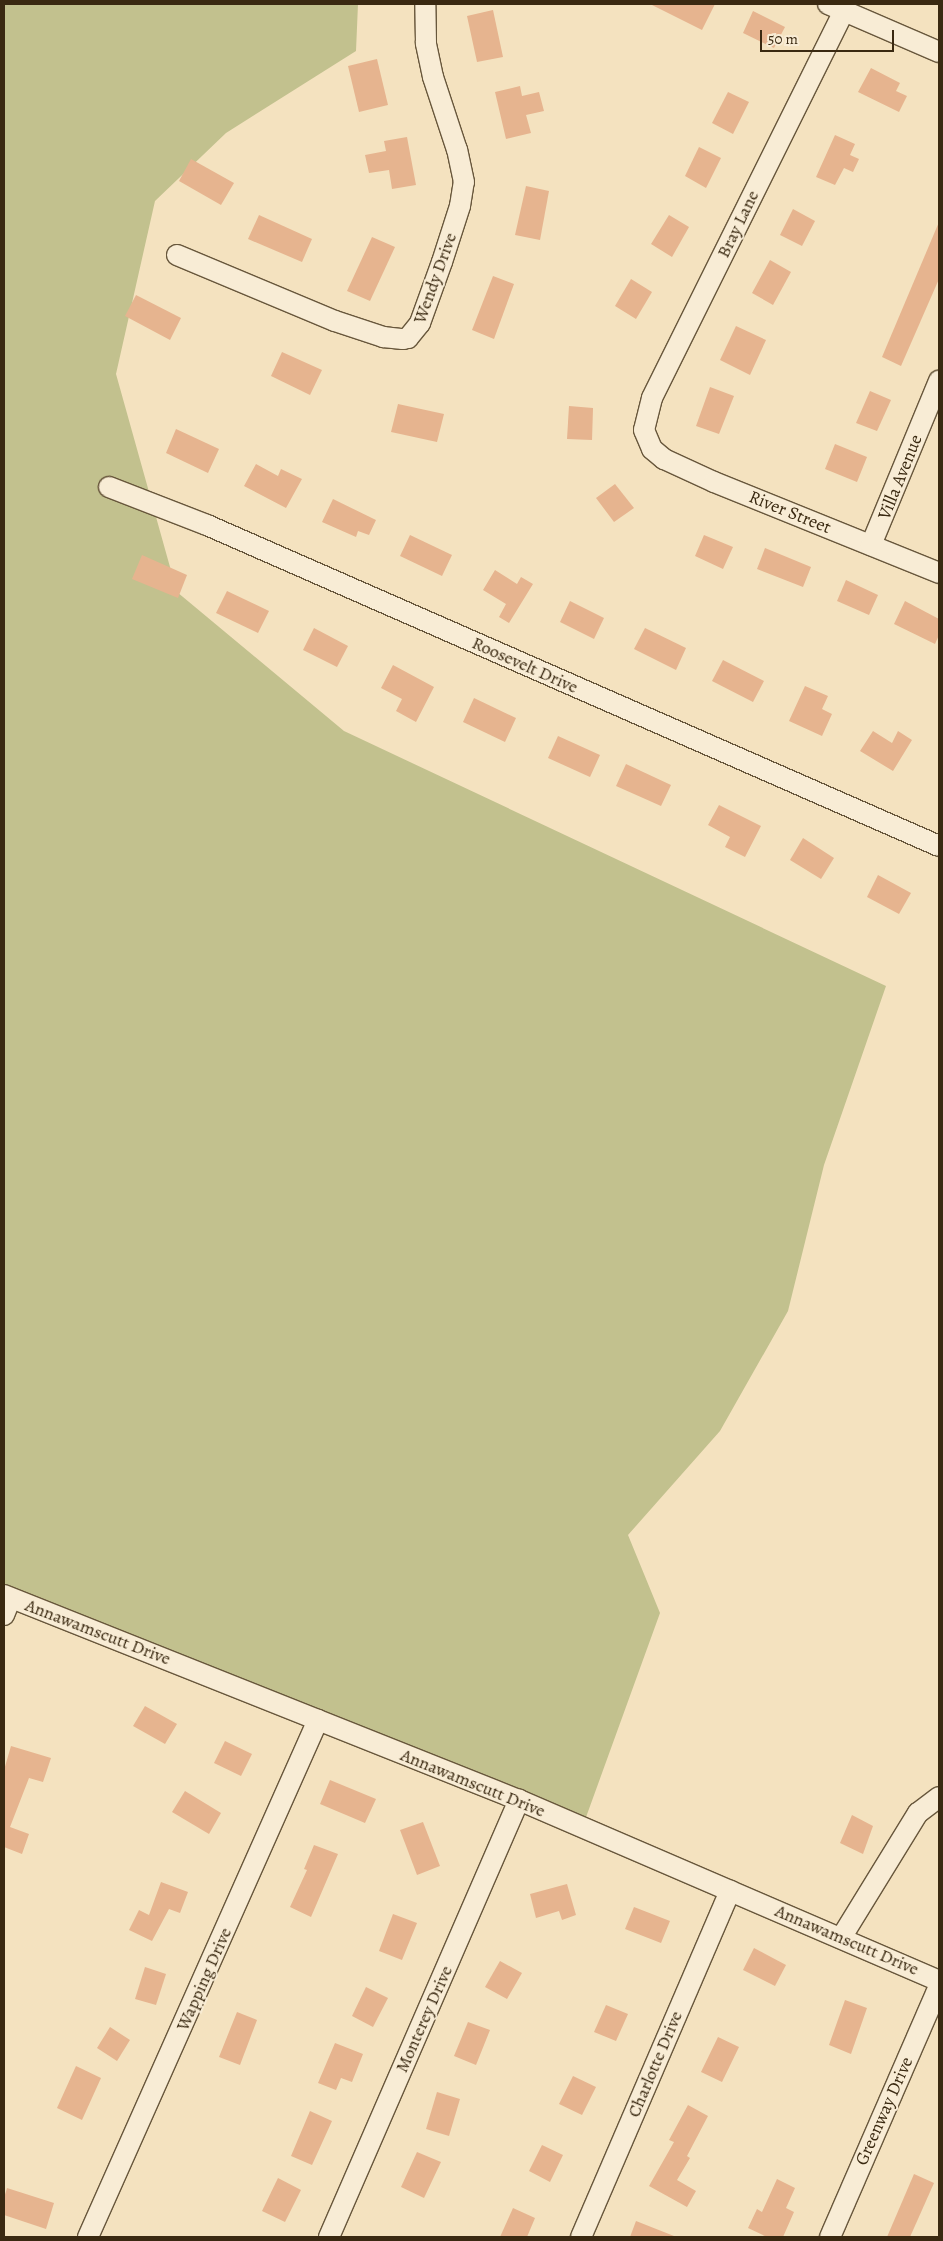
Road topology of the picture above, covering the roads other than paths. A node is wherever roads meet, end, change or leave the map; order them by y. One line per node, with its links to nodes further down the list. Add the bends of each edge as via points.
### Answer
1 (425, 4): 4 (street, Wendy Drive, via 429,60 464,182 460,206 442,262 420,323 408,338 383,337 335,321)
2 (836, 7): 3 (street); 6 (street, Bray Lane, via 652,398 644,430)
3 (939, 52)
4 (177, 256)
5 (939, 381): 8 (street, Villa Avenue)
6 (647, 441): 8 (street, River Street, via 652,449 672,463)
7 (109, 487): 10 (street, Roosevelt Drive, via 216,529)
8 (872, 545): 9 (street, River Street)
9 (939, 573)
10 (939, 846)
11 (6, 1603): 12 (street, Annawamscutt Drive)
12 (318, 1720): 14 (street, Annawamscutt Drive); 19 (street, Wapping Drive)
13 (939, 1797): 16 (street, via 918,1813)
14 (519, 1800): 15 (street, Annawamscutt Drive); 20 (street, Monterey Drive)
15 (730, 1890): 16 (street, Annawamscutt Drive); 21 (street, Charlotte Drive)
16 (841, 1938): 17 (street, Annawamscutt Drive)
17 (939, 1980)
18 (939, 1986): 22 (street, Greenway Drive)
19 (88, 2237)
20 (329, 2237)
21 (581, 2237)
22 (830, 2237)

